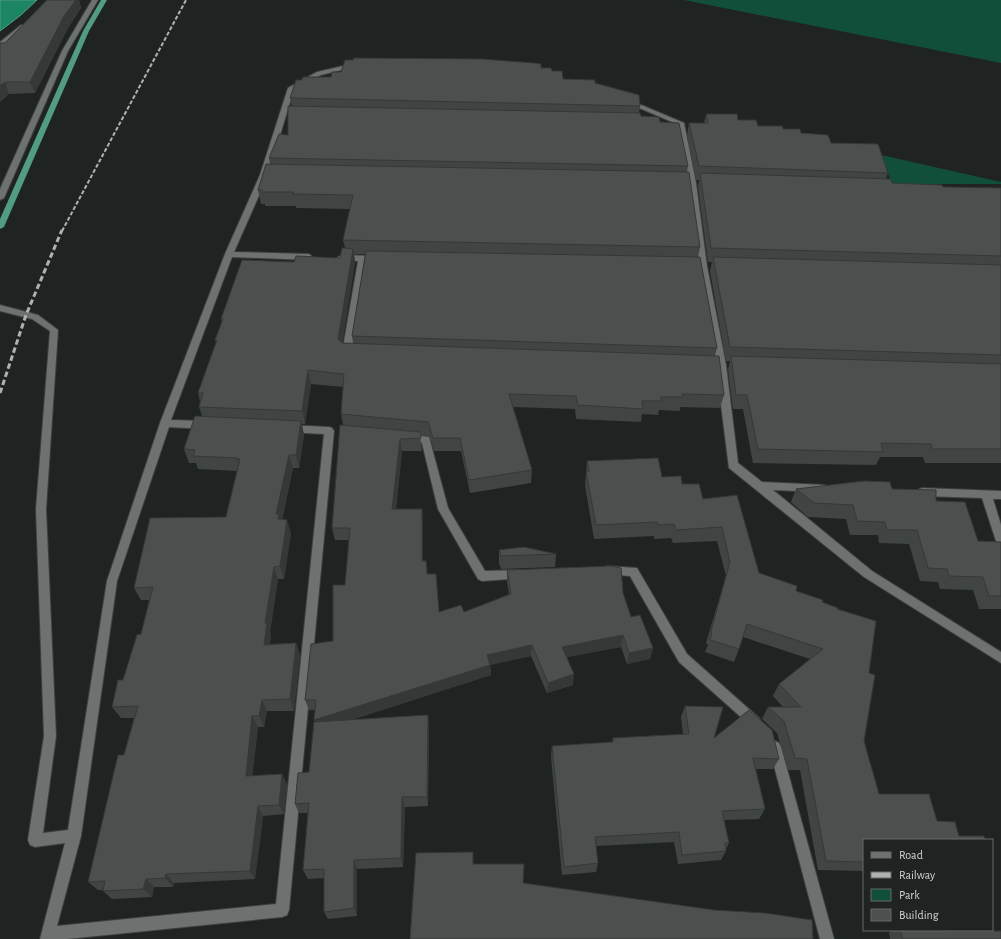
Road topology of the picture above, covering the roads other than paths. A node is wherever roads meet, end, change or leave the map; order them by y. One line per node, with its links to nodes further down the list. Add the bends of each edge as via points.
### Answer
1 (95, 0): 8 (street, via 65,50)
2 (29, 22): 3 (street)
3 (0, 45)
4 (369, 64): 9 (street, via 319,73 291,88 287,115 268,175)
5 (617, 97): 7 (street)
6 (656, 123): 7 (street)
7 (680, 123): 22 (street, via 721,365 733,465)
8 (0, 198)
9 (229, 254): 10 (street); 16 (street)
10 (315, 258)
11 (331, 258): 12 (street)
12 (362, 259): 13 (street); 15 (street, via 347,353)
13 (386, 260)
14 (0, 308): 31 (street, via 35,317 54,330 41,509 50,736 35,840)
15 (363, 354)
16 (165, 423): 17 (street); 31 (street, via 112,581)
17 (220, 426)
18 (274, 428): 19 (street)
19 (329, 430): 20 (street); 32 (street, via 282,910)
20 (344, 432)
21 (396, 437): 29 (street, via 426,440 443,509 482,576)
22 (760, 486): 23 (street); 30 (street, via 868,574)
23 (830, 488)
24 (916, 492): 25 (street)
25 (986, 494): 26 (street); 27 (street)
26 (1001, 495)
27 (1001, 540)
28 (596, 572): 33 (street, via 633,571 683,658 769,734)
29 (528, 575)
30 (1001, 658)
31 (74, 836): 32 (street)
32 (48, 936)
33 (827, 939)

